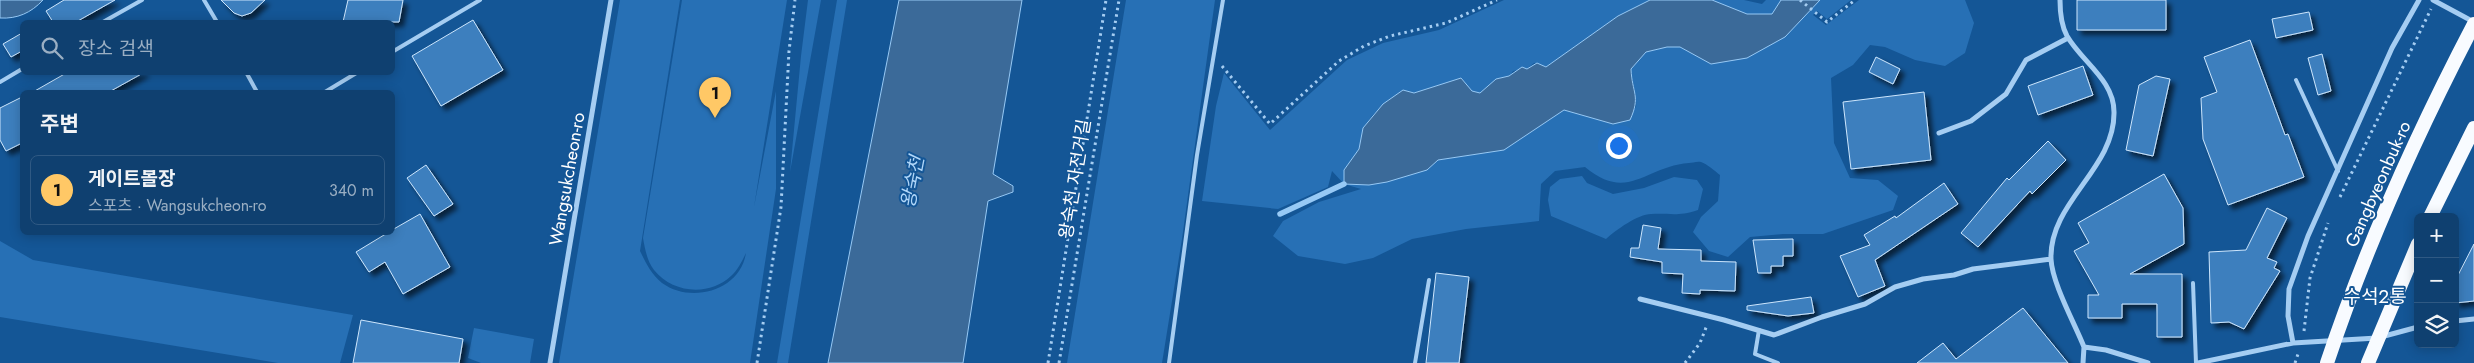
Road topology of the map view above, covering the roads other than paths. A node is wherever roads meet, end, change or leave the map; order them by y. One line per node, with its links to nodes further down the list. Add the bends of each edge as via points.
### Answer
1 (142, 0): 9 (lane)
2 (204, 0): 10 (lane)
3 (480, 0): 13 (lane)
4 (611, 0): 38 (street, Wangsukcheon-ro)
5 (1223, 0): 39 (lane, via 1197,155)
6 (2060, 0): 12 (street, via 2061,20)
7 (2419, 0): 23 (street, via 2392,48)
8 (2434, 0): 11 (street)
9 (107, 20)
10 (216, 20)
11 (2474, 23): 35 (highway, Gangbyeonbuk-ro, via 2366,254)
12 (2068, 38): 22 (street, via 2026,60 2006,94 1971,121); 26 (street, via 2112,95 2113,128 2097,164 2057,223)
13 (395, 50)
14 (20, 70): 18 (lane)
15 (248, 75): 19 (lane)
16 (353, 75): 20 (lane)
17 (2296, 80): 23 (lane)
18 (0, 82)
19 (256, 90)
20 (327, 90)
21 (2474, 128): 24 (highway)
22 (1940, 133)
23 (2338, 171): 36 (street, via 2308,236 2289,289 2288,316)
24 (2432, 213)
25 (2414, 253): 34 (highway)
26 (2051, 259): 33 (street, via 1973,268 1954,275 1923,279 1895,287 1865,304 1774,336); 37 (street)
27 (1429, 280): 40 (lane)
28 (2194, 283): 44 (lane)
29 (1640, 299): 33 (street)
30 (2474, 319): 31 (street)
31 (2459, 321)
32 (2414, 327): 34 (street)
33 (1759, 330): 41 (lane, via 1754,354)
34 (2377, 338): 35 (street); 46 (highway)
35 (2335, 340): 36 (street); 45 (highway, Gangbyeonbuk-ro)
36 (2293, 343): 44 (street)
37 (2084, 347): 42 (street); 43 (street)
38 (550, 363)
39 (1169, 363)
40 (1416, 363)
41 (1778, 363)
42 (2083, 363)
43 (2148, 363)
44 (2196, 363)
45 (2327, 363)
46 (2368, 363)

